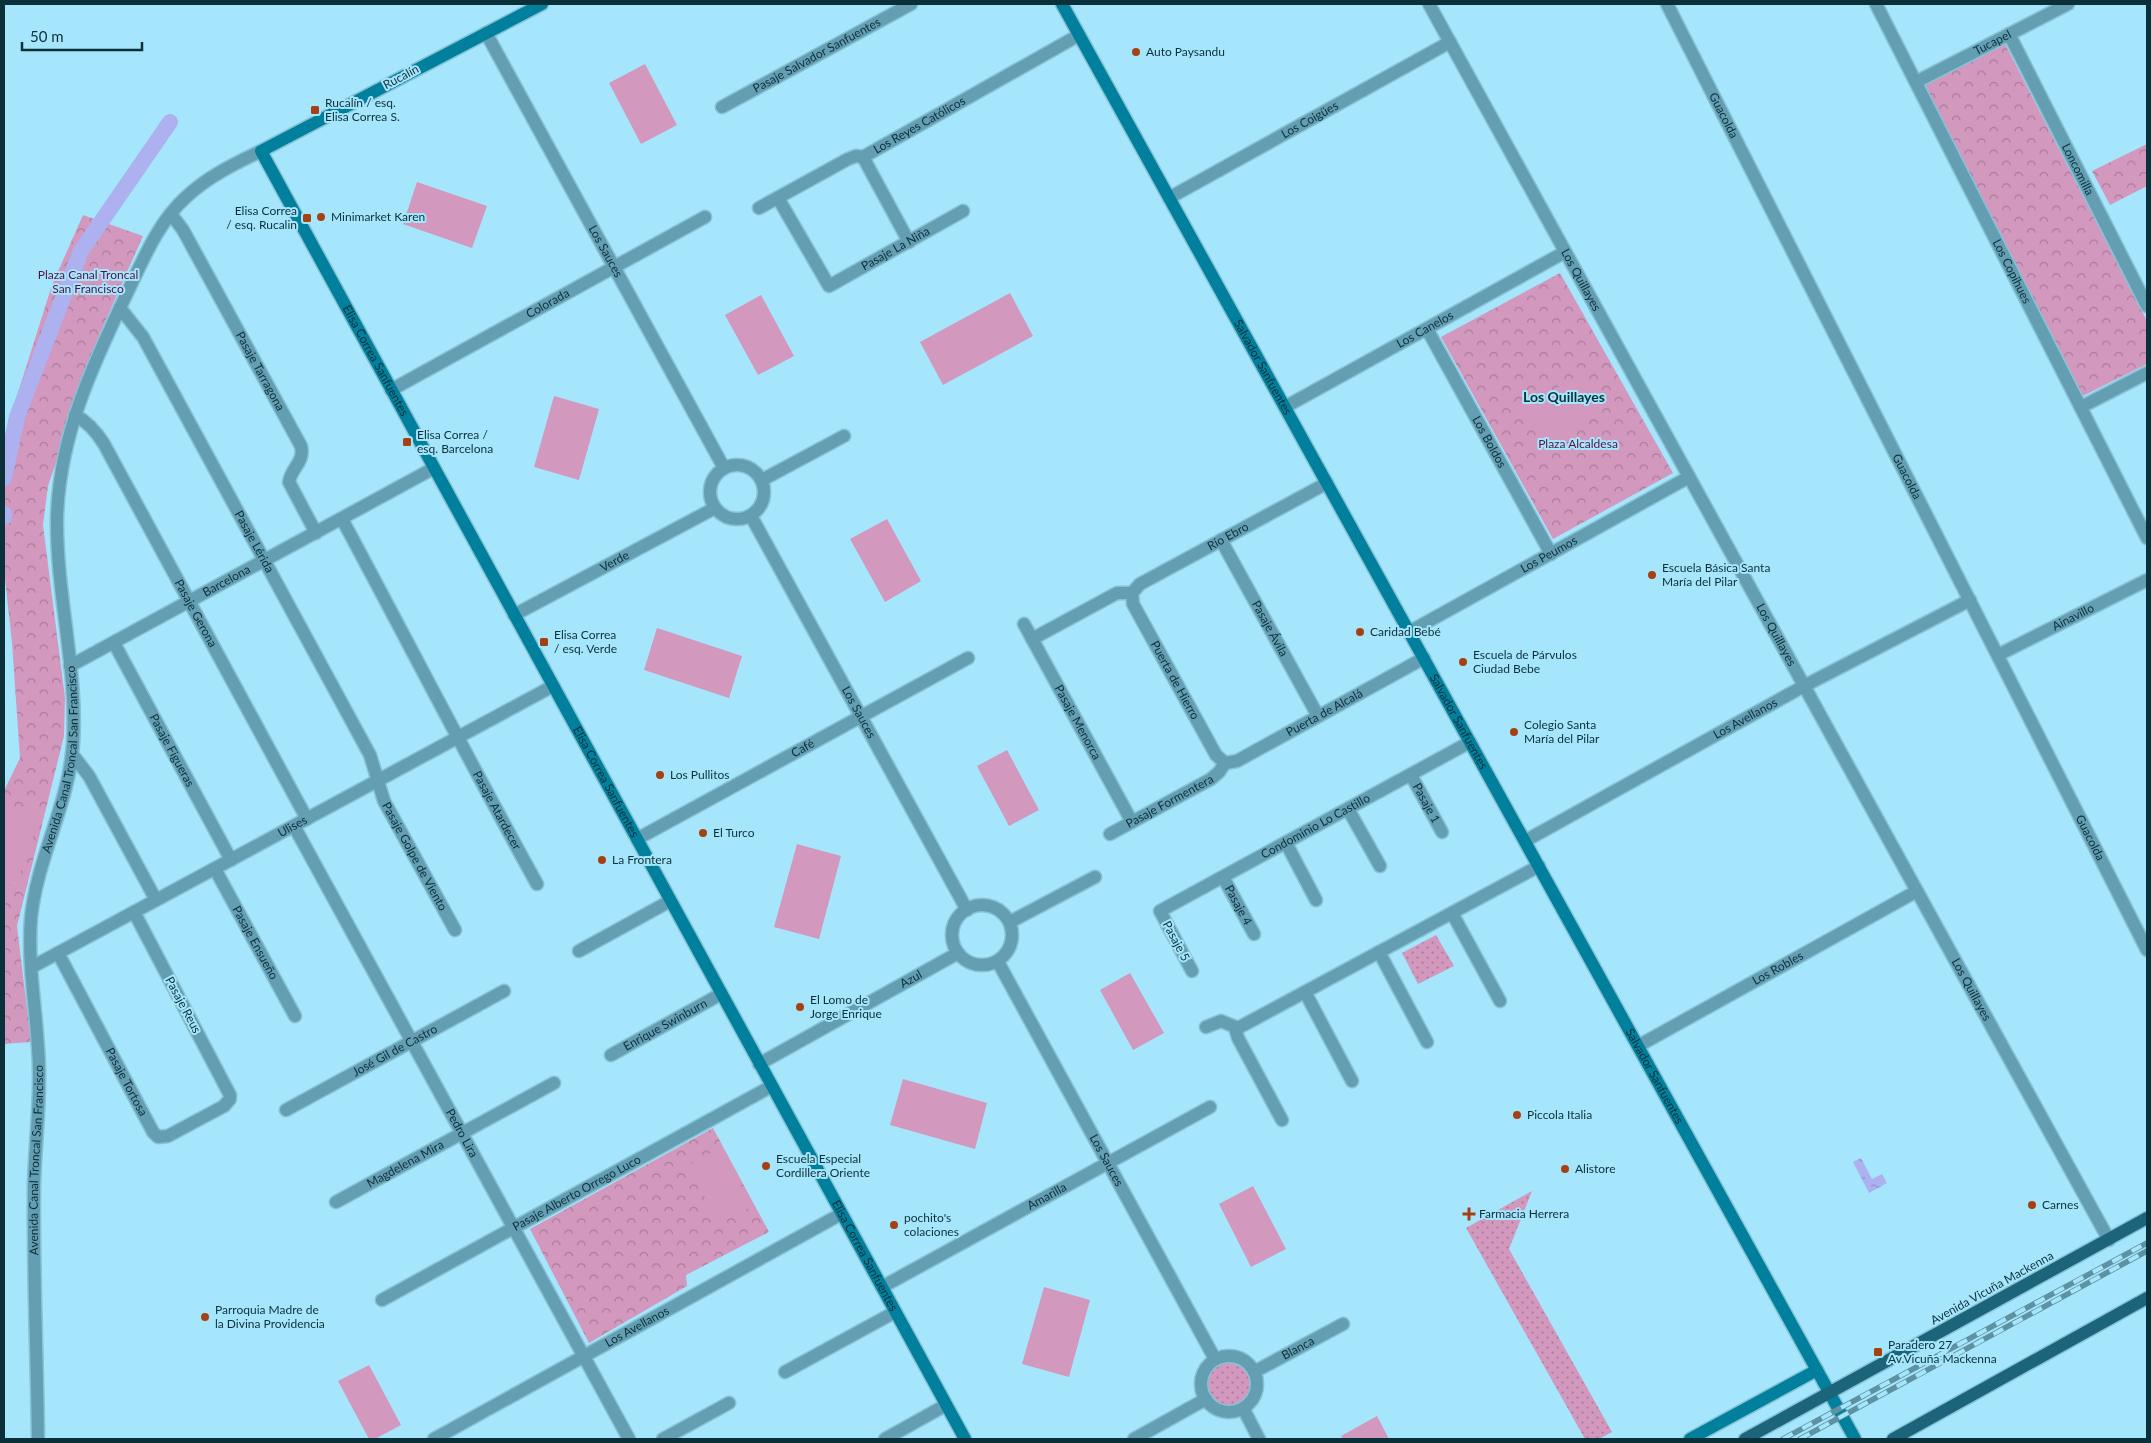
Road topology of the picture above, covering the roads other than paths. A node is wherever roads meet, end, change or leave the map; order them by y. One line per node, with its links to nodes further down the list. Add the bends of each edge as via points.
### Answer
1 (542, 4): 8 (street, Rucalín)
2 (911, 4): 13 (street, Pasaje Salvador Sanfuentes)
3 (1062, 4): 10 (street, Salvador Sanfuentes)
4 (1429, 4): 11 (street, Los Quillayes)
5 (1667, 4): 49 (street, Guacolda)
6 (1876, 4): 12 (street, Los Copihues)
7 (2068, 4): 9 (street, Tucapel)
8 (486, 33): 14 (street, Rucalín); 24 (street, Los Sauces)
9 (2009, 34): 12 (street, Tucapel); 25 (street, Loncomilla)
10 (1080, 35): 15 (street, Los Reyes Católicos); 17 (street, Salvador Sanfuentes)
11 (1450, 42): 17 (street, Los Coigües); 23 (street, Los Quillayes)
12 (1916, 82): 31 (street, Los Copihues)
13 (722, 107)
14 (260, 151): 20 (street, Avenida Canal Troncal San Francisco, via 198,186); 29 (street, Elisa Correa Sanfuentes)
15 (863, 156): 16 (street, Los Reyes Católicos, via 848,159); 22 (street)
16 (778, 198): 18 (street, Los Reyes Católicos); 22 (street, Pasaje La Niña, via 829,286)
17 (1169, 198): 30 (street, Salvador Sanfuentes)
18 (759, 208)
19 (962, 211): 22 (street, Pasaje La Niña)
20 (171, 214): 26 (street, Avenida Canal Troncal San Francisco, via 152,241); 42 (street, Pasaje Tarragona, via 183,230 301,446 301,460 292,471 290,482)
21 (705, 217): 24 (street, Colorada)
22 (909, 242)
23 (1565, 252): 27 (street, Los Canelos); 36 (street, Los Quillayes)
24 (615, 267): 29 (street, Colorada); 35 (street, Los Sauces)
25 (2147, 306)
26 (120, 308): 32 (street, Avenida Canal Troncal San Francisco, via 91,370); 46 (street, Pasaje Lérida, via 143,337)
27 (1427, 329): 30 (street, Los Canelos); 45 (street, Los Boldos)
28 (2147, 373): 31 (street)
29 (391, 390): 34 (street, Elisa Correa Sanfuentes)
30 (1285, 407): 38 (street, Salvador Sanfuentes)
31 (2081, 407): 43 (street, Los Copihues)
32 (75, 415): 50 (street, Pasaje Gerona, via 96,431); 59 (street, Avenida Canal Troncal San Francisco, via 63,463 57,518 59,584)
33 (844, 436): 37 (street)
34 (434, 468): 41 (street, Barcelona); 51 (street, Elisa Correa Sanfuentes)
35 (724, 468): 37 (street, via 744,466); 39 (street, via 710,488)
36 (1689, 477): 45 (street, Los Peumos); 61 (street, Los Quillayes)
37 (762, 480): 40 (street, via 764,498)
38 (1327, 483): 44 (street, Río Ebro); 53 (street, Salvador Sanfuentes)
39 (715, 508): 40 (street, via 735,519); 51 (street, Verde)
40 (751, 516): 63 (street, Los Sauces)
41 (342, 519): 42 (street, Barcelona); 64 (street)
42 (316, 533): 46 (street, Barcelona)
43 (2147, 538)
44 (1221, 540): 48 (street, Río Ebro, via 1136,586); 62 (street, Pasaje Ávila)
45 (1551, 554): 53 (street, Los Peumos)
46 (264, 561): 50 (street, Barcelona); 69 (street, Pasaje Lérida, via 370,755)
47 (2147, 580): 56 (street, Ainavillo)
48 (1132, 593): 54 (street, via 1118,592); 67 (street, Puerta de Hierro, via 1132,600 1147,629 1216,755)
49 (1970, 600): 56 (street, Guacolda); 61 (street, Los Avellanos)
50 (190, 601): 55 (street, Barcelona); 71 (street, Pasaje Gerona)
51 (514, 615): 60 (street, Elisa Correa Sanfuentes)
52 (1024, 624): 54 (street, Pasaje Menorca)
53 (1409, 632): 58 (street, Salvador Sanfuentes)
54 (1032, 639): 72 (street, Pasaje Menorca)
55 (114, 643): 59 (street, Barcelona); 79 (street, Pasaje Figueras)
56 (1998, 655): 97 (street, Guacolda)
57 (968, 658): 63 (street, Café)
58 (1424, 658): 62 (street, Puerta de Alcalá); 65 (street, Salvador Sanfuentes)
59 (70, 666): 66 (street, Avenida Canal Troncal San Francisco)
60 (553, 686): 64 (street, Ulises); 76 (street, Elisa Correa Sanfuentes)
61 (1804, 686): 77 (street, Los Avellanos); 86 (street, Los Quillayes)
62 (1318, 716): 67 (street, Puerta de Alcalá, via 1236,761)
63 (862, 717): 76 (street, Café); 90 (street, Los Sauces)
64 (458, 738): 69 (street, Ulises); 85 (street, Pasaje Atardecer)
65 (1470, 742): 68 (street, Condominio Lo Castillo); 77 (street, Salvador Sanfuentes)
66 (72, 754): 87 (street, via 89,776); 103 (street, Avenida Canal Troncal San Francisco, via 34,898)
67 (1225, 763): 72 (street, Pasaje Formentera, via 1211,779)
68 (1411, 775): 70 (street, Condominio Lo Castillo); 74 (street, Pasaje 1)
69 (378, 781): 71 (street, Ulises); 95 (street, Pasaje Golpe de Viento, via 384,801)
70 (1348, 809): 78 (street, Condominio Lo Castillo); 80 (street)
71 (307, 819): 73 (street, Ulises)
72 (1132, 822): 75 (street, Pasaje Formentera)
73 (294, 826): 79 (street, Ulises); 112 (street, Pedro Lira)
74 (1442, 832)
75 (1110, 834)
76 (637, 839): 89 (street, Elisa Correa Sanfuentes)
77 (1525, 841): 81 (street, Salvador Sanfuentes)
78 (1286, 843): 84 (street, Condominio Lo Castillo); 88 (street)
79 (231, 860): 82 (street, Ulises)
80 (1380, 866)
81 (1539, 866): 93 (street); 114 (street, Salvador Sanfuentes)
82 (215, 869): 87 (street, Ulises); 109 (street, Pasaje Ensueño)
83 (1095, 877): 94 (street)
84 (1222, 877): 91 (street, Condominio Lo Castillo); 96 (street, Pasaje 4)
85 (536, 884)
86 (1917, 891): 114 (street, Los Robles); 130 (street, Los Quillayes)
87 (156, 900): 92 (street, Ulises)
88 (1316, 900)
89 (670, 901): 98 (street); 107 (street, Elisa Correa Sanfuentes)
90 (967, 910): 94 (street, via 982,905 996,908); 101 (street, via 955,922 952,935)
91 (1160, 911): 104 (street, Pasaje 5)
92 (134, 912): 100 (street, Ulises); 120 (street, Pasaje Reus, via 229,1091)
93 (1452, 913): 99 (street); 108 (street)
94 (1010, 922): 102 (street, via 1012,943)
95 (455, 930)
96 (1254, 934)
97 (2147, 950)
98 (579, 951)
99 (1379, 952): 106 (street); 113 (street)
100 (58, 953): 103 (street, Ulises); 120 (street, Pasaje Tortosa, via 155,1135 168,1136 224,1106)
101 (958, 953): 102 (street, via 974,964 984,966); 116 (street, Azul)
102 (998, 962): 125 (street, Los Sauces)
103 (32, 967): 146 (street, Avenida Canal Troncal San Francisco, via 40,1071 34,1184)
104 (1192, 971)
105 (504, 991): 112 (street, José Gil de Castro)
106 (1304, 992): 111 (street); 117 (street)
107 (722, 994): 115 (street, Enrique Swinburn); 116 (street, Elisa Correa Sanfuentes)
108 (1500, 1001)
109 (295, 1016)
110 (1206, 1027): 111 (street, via 1220,1021)
111 (1238, 1028): 123 (street, via 1236,1035)
112 (412, 1042): 122 (street, José Gil de Castro); 124 (street, Pedro Lira)
113 (1427, 1042)
114 (1638, 1046): 138 (street, Salvador Sanfuentes)
115 (611, 1055)
116 (759, 1064): 119 (street, Elisa Correa Sanfuentes)
117 (1352, 1081)
118 (554, 1083): 124 (street, Magdelena Mira)
119 (772, 1086): 127 (street, Elisa Correa Sanfuentes); 129 (street, Pasaje Alberto Orrego Luco)
120 (230, 1099)
121 (1210, 1107): 125 (street, Amarilla)
122 (286, 1110)
123 (1282, 1120)
124 (462, 1133): 126 (street, Magdelena Mira); 129 (street, Pedro Lira)
125 (1108, 1162): 131 (street, Amarilla); 137 (street, Los Sauces)
126 (336, 1202)
127 (842, 1214): 131 (street, Elisa Correa Sanfuentes); 136 (street, Los Avellanos)
128 (2147, 1218): 130 (main road, Avenida Vicuña Mackenna)
129 (514, 1228): 133 (street, Pasaje Alberto Orrego Luco); 136 (street, Pedro Lira)
130 (2108, 1240): 141 (main road, Avenida Vicuña Mackenna)
131 (882, 1287): 134 (street, Elisa Correa Sanfuentes)
132 (2147, 1298): 157 (main road)
133 (382, 1300)
134 (895, 1312): 139 (street); 144 (street, Elisa Correa Sanfuentes)
135 (1342, 1324): 140 (street, Blanca)
136 (584, 1357): 147 (street, Los Avellanos); 148 (street, Pedro Lira)
137 (1216, 1359): 140 (street, via 1233,1356 1249,1364); 142 (street, via 1208,1365 1202,1377)
138 (1817, 1370): 141 (street, Salvador Sanfuentes); 154 (street)
139 (786, 1372)
140 (1254, 1372): 145 (street, via 1254,1396)
141 (1830, 1392): 155 (main road, Avenida Vicuña Mackenna); 156 (street, Salvador Sanfuentes)
142 (1206, 1400): 145 (street, via 1212,1406 1227,1411); 152 (street)
143 (729, 1403): 149 (street)
144 (946, 1405): 150 (street); 151 (street, Elisa Correa Sanfuentes)
145 (1242, 1408): 153 (street)
146 (38, 1439)
147 (434, 1439)
148 (629, 1439)
149 (663, 1439)
150 (885, 1439)
151 (965, 1439)
152 (1134, 1439)
153 (1259, 1439)
154 (1690, 1439)
155 (1745, 1439)
156 (1855, 1439)
157 (1893, 1439)

